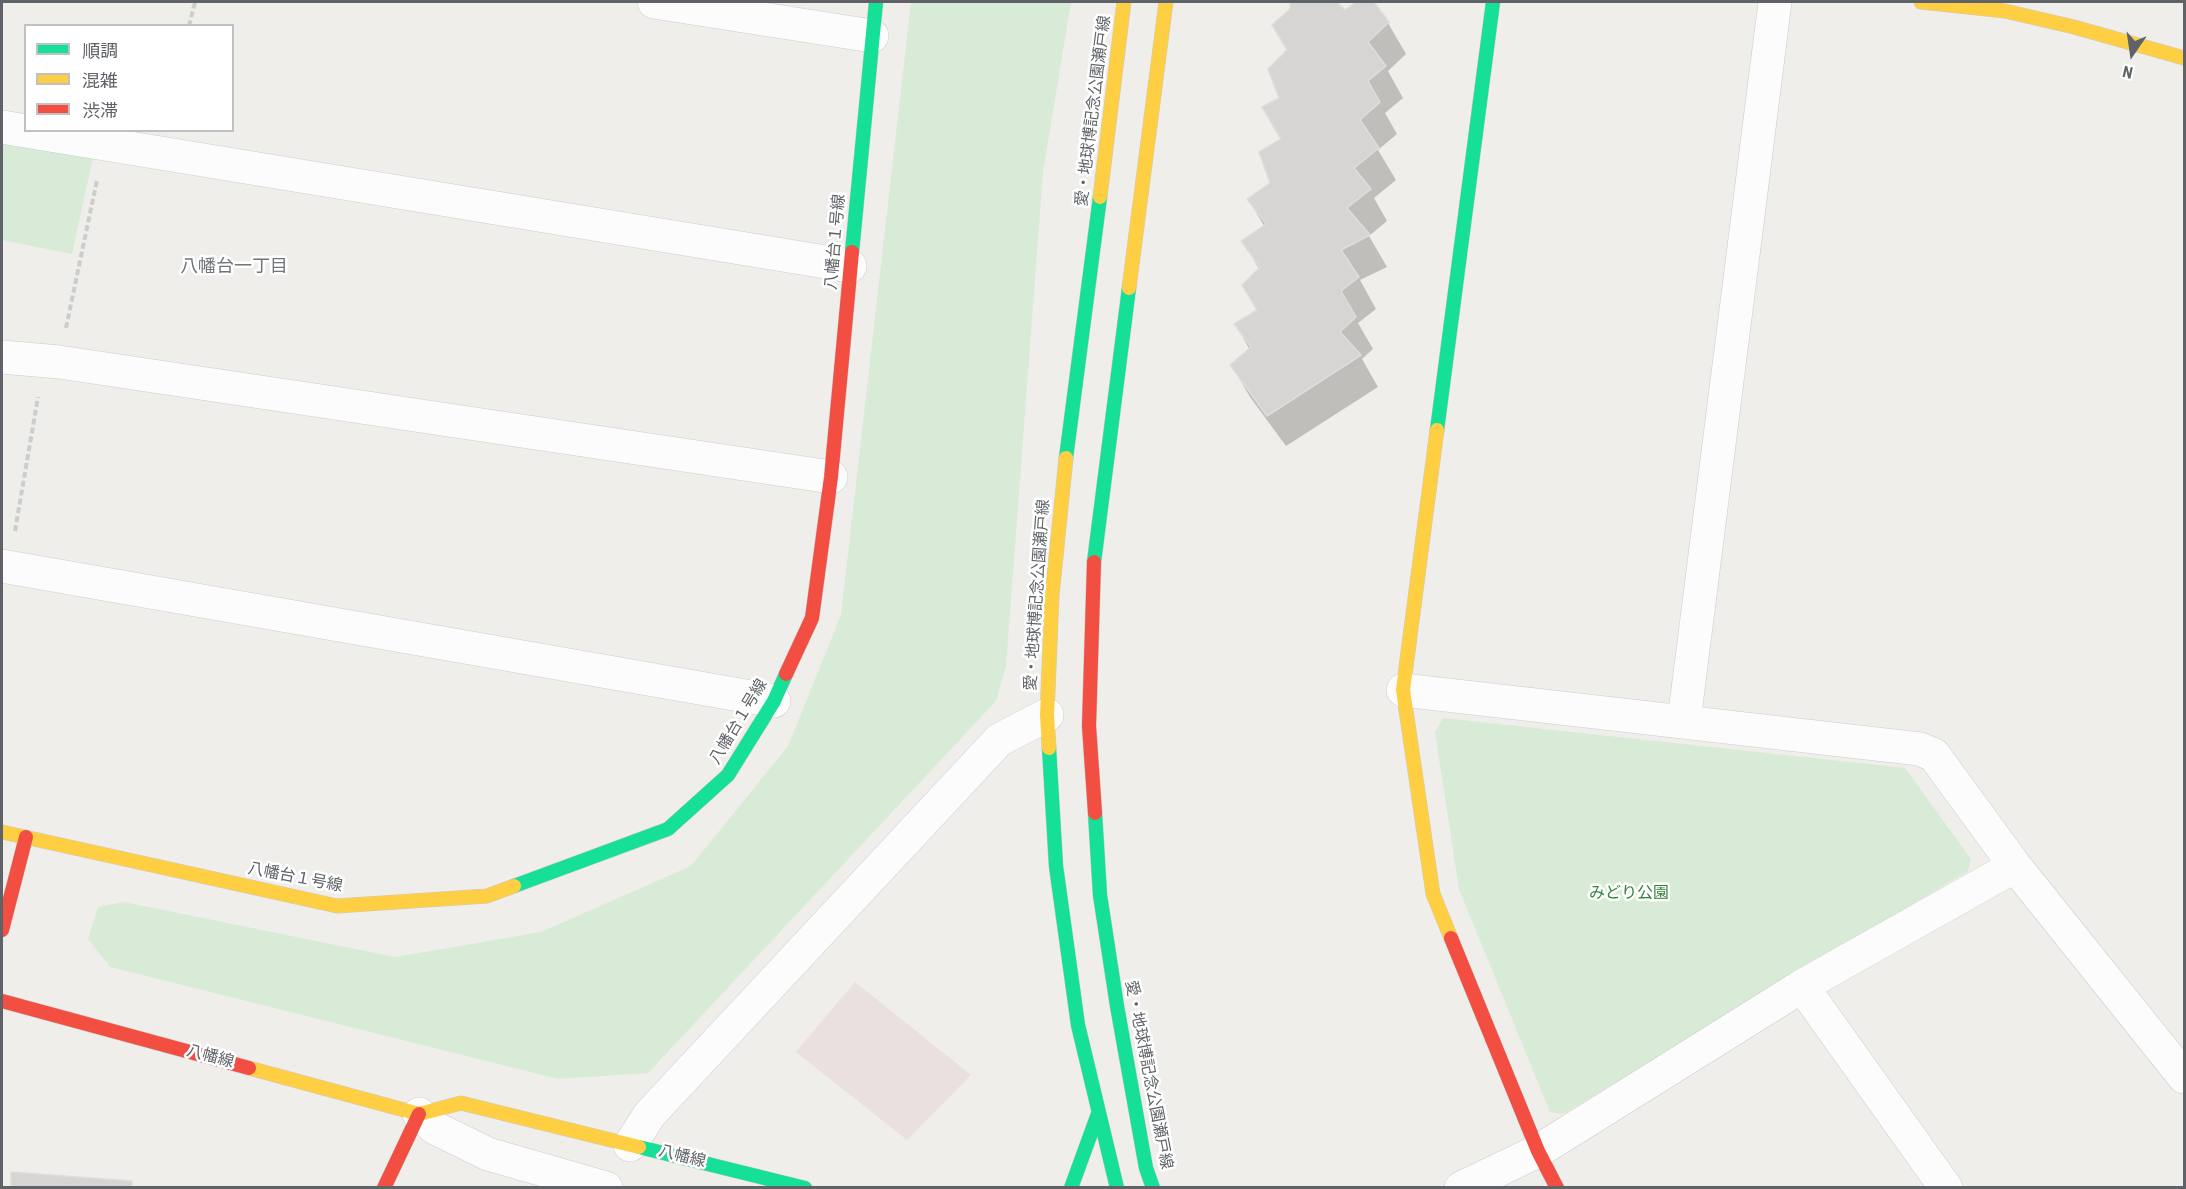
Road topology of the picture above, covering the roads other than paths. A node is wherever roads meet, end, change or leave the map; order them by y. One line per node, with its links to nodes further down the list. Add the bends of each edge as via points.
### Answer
1 (654, 2): 8 (street)
2 (876, 2): 8 (street, 八幡台１号線)
3 (1124, 2): 19 (street, 愛・地球博記念公園瀬戸線, via 1061,495)
4 (1166, 2): 37 (street, 愛・地球博記念公園瀬戸線, via 1094,556 1089,726 1100,895 1146,1168)
5 (1493, 2): 17 (street)
6 (1775, 2): 20 (street)
7 (1921, 2): 9 (street, via 2005,11)
8 (872, 36): 13 (street, 八幡台１号線)
9 (2184, 58)
10 (2, 127): 11 (street)
11 (24, 131)
12 (32, 132): 13 (street)
13 (850, 266): 15 (street, 八幡台１号線)
14 (2, 357): 15 (street, via 52,361)
15 (831, 477): 18 (street, 八幡台１号線, via 812,618)
16 (5, 567): 18 (street)
17 (1403, 690): 20 (street); 31 (street, via 1433,894)
18 (774, 701): 22 (street, 八幡台１号線, via 728,775 668,829 487,896 337,906)
19 (1047, 715): 29 (street, 愛・地球博記念公園瀬戸線, via 1056,866 1078,1025); 30 (street, via 999,740 650,1114)
20 (1684, 721): 23 (street, via 1920,749 1934,755)
21 (2, 831): 22 (street, 八幡台１号線)
22 (26, 837): 24 (street)
23 (2014, 866): 25 (street); 27 (street)
24 (2, 930)
25 (1802, 986): 31 (street); 40 (street)
26 (2, 1001): 28 (street, 八幡線)
27 (2184, 1077)
28 (419, 1114): 30 (street, 八幡線, via 461,1103); 32 (street); 33 (street, 八幡線, via 435,1128 488,1154)
29 (1098, 1114): 35 (street); 36 (street, 愛・地球博記念公園瀬戸線)
30 (630, 1145): 34 (street, 八幡線)
31 (1538, 1151): 38 (street); 39 (street)
32 (384, 1188)
33 (606, 1188)
34 (805, 1188)
35 (1071, 1188)
36 (1117, 1188)
37 (1153, 1188)
38 (1461, 1188)
39 (1557, 1188)
40 (1946, 1188)

